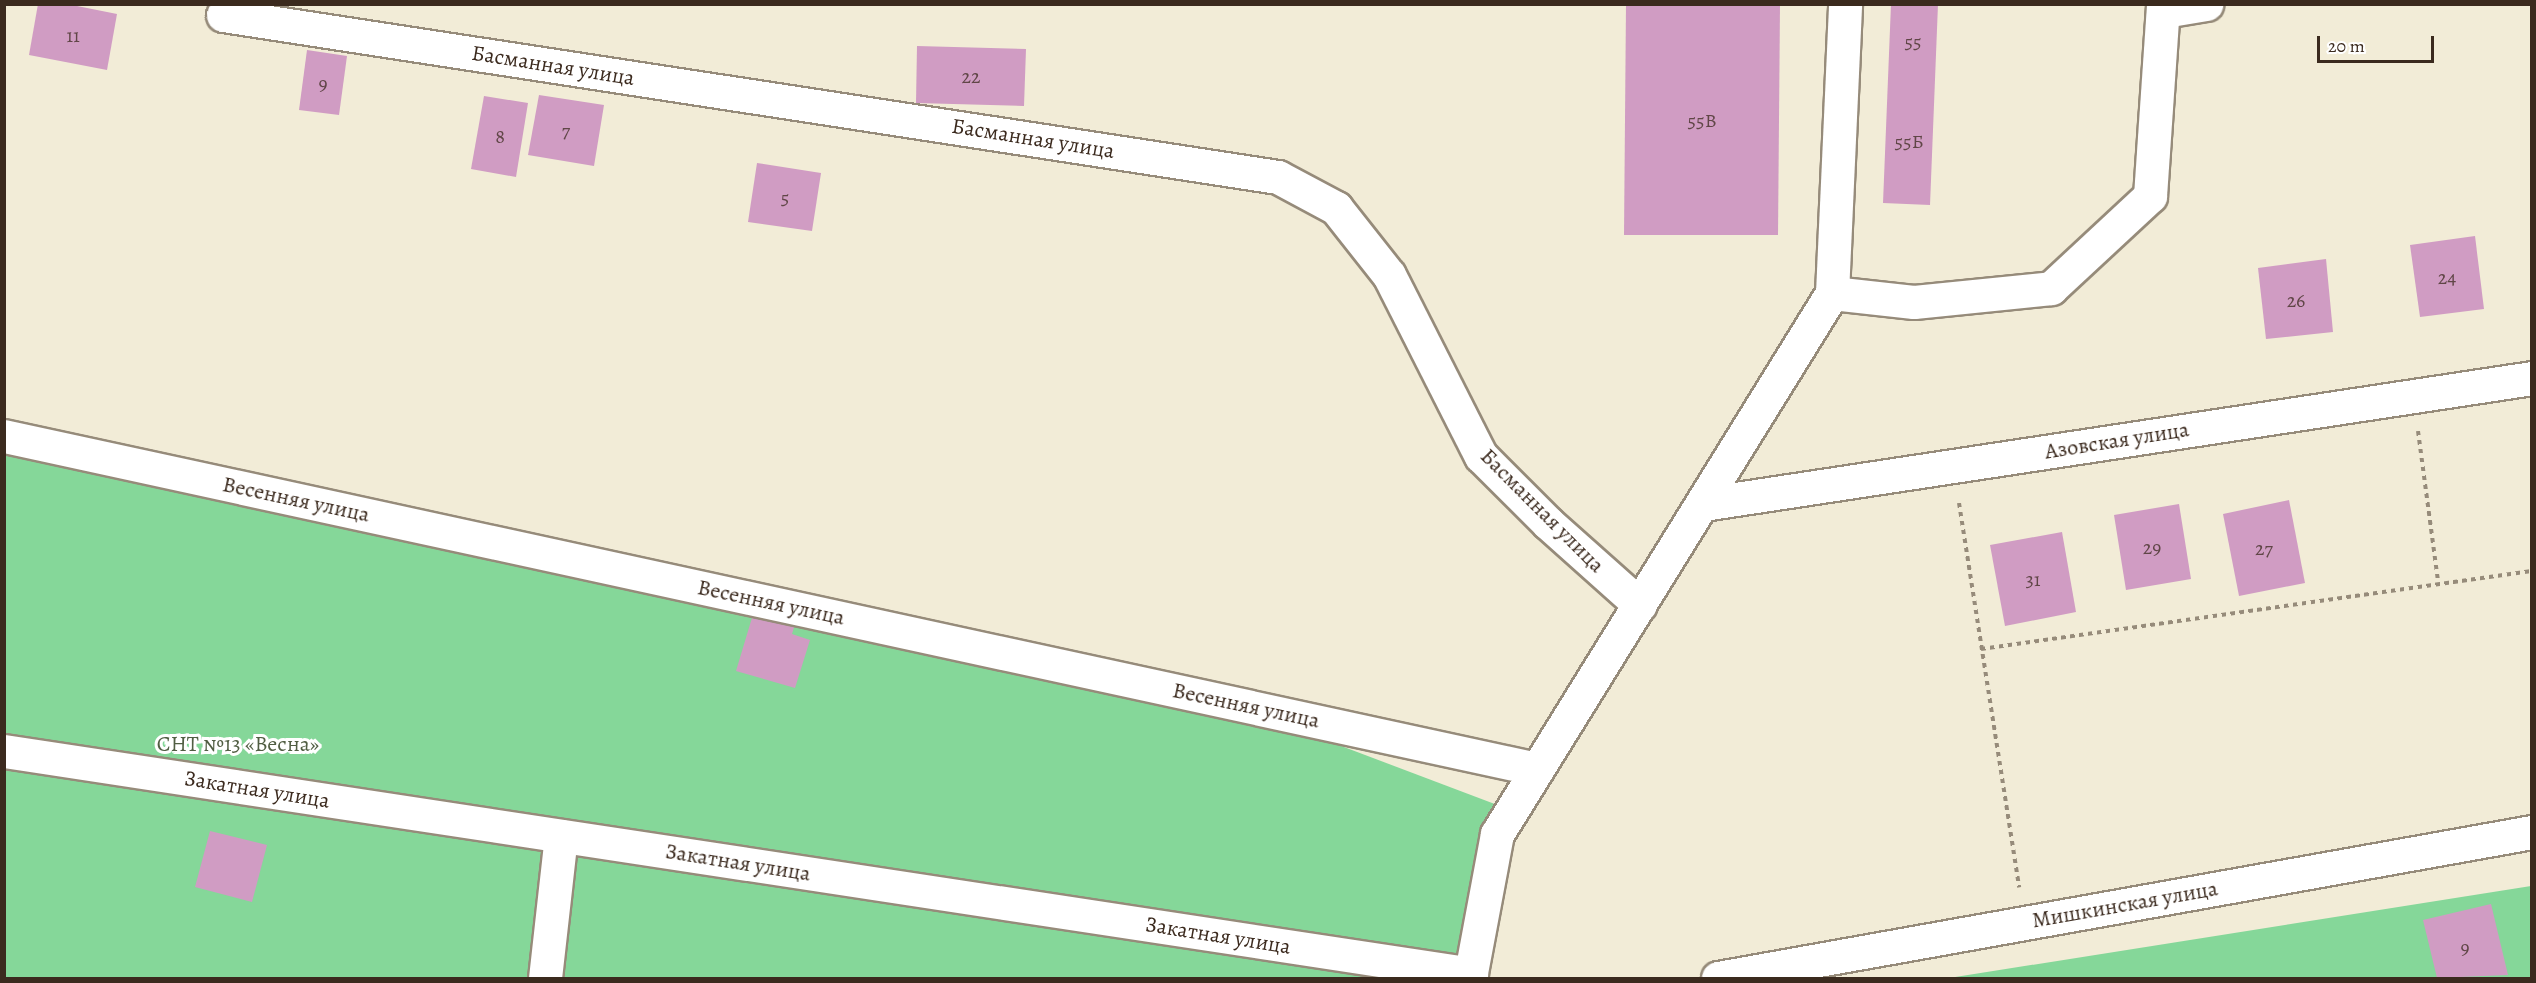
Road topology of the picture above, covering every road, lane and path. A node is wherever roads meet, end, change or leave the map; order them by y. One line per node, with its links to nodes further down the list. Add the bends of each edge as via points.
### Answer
1 (1845, 4): 5 (street)
2 (2206, 4): 3 (street)
3 (2163, 8): 5 (street, via 2150,196 2051,288 1914,302)
4 (223, 15): 13 (street, Басманная улица, via 1278,177 1336,208 1389,274 1481,456 1548,523)
5 (1832, 293): 10 (street)
6 (2532, 378): 7 (street, Азовская улица)
7 (2413, 396): 9 (street, Азовская улица); 12 (path)
8 (4, 436): 16 (street, Весенняя улица)
9 (1954, 466): 10 (street, Азовская улица); 14 (path)
10 (1704, 504): 13 (street)
11 (2532, 571): 12 (path)
12 (2438, 581): 14 (path)
13 (1640, 605): 16 (street)
14 (1980, 649): 19 (path)
15 (4, 752): 18 (street, Закатная улица)
16 (1537, 770): 20 (street, via 1497,834)
17 (2532, 832): 19 (street, Мишкинская улица)
18 (561, 836): 20 (street, Закатная улица); 21 (street)
19 (2025, 923): 22 (street, Мишкинская улица)
20 (1471, 976)
21 (545, 978)
22 (1718, 978)

